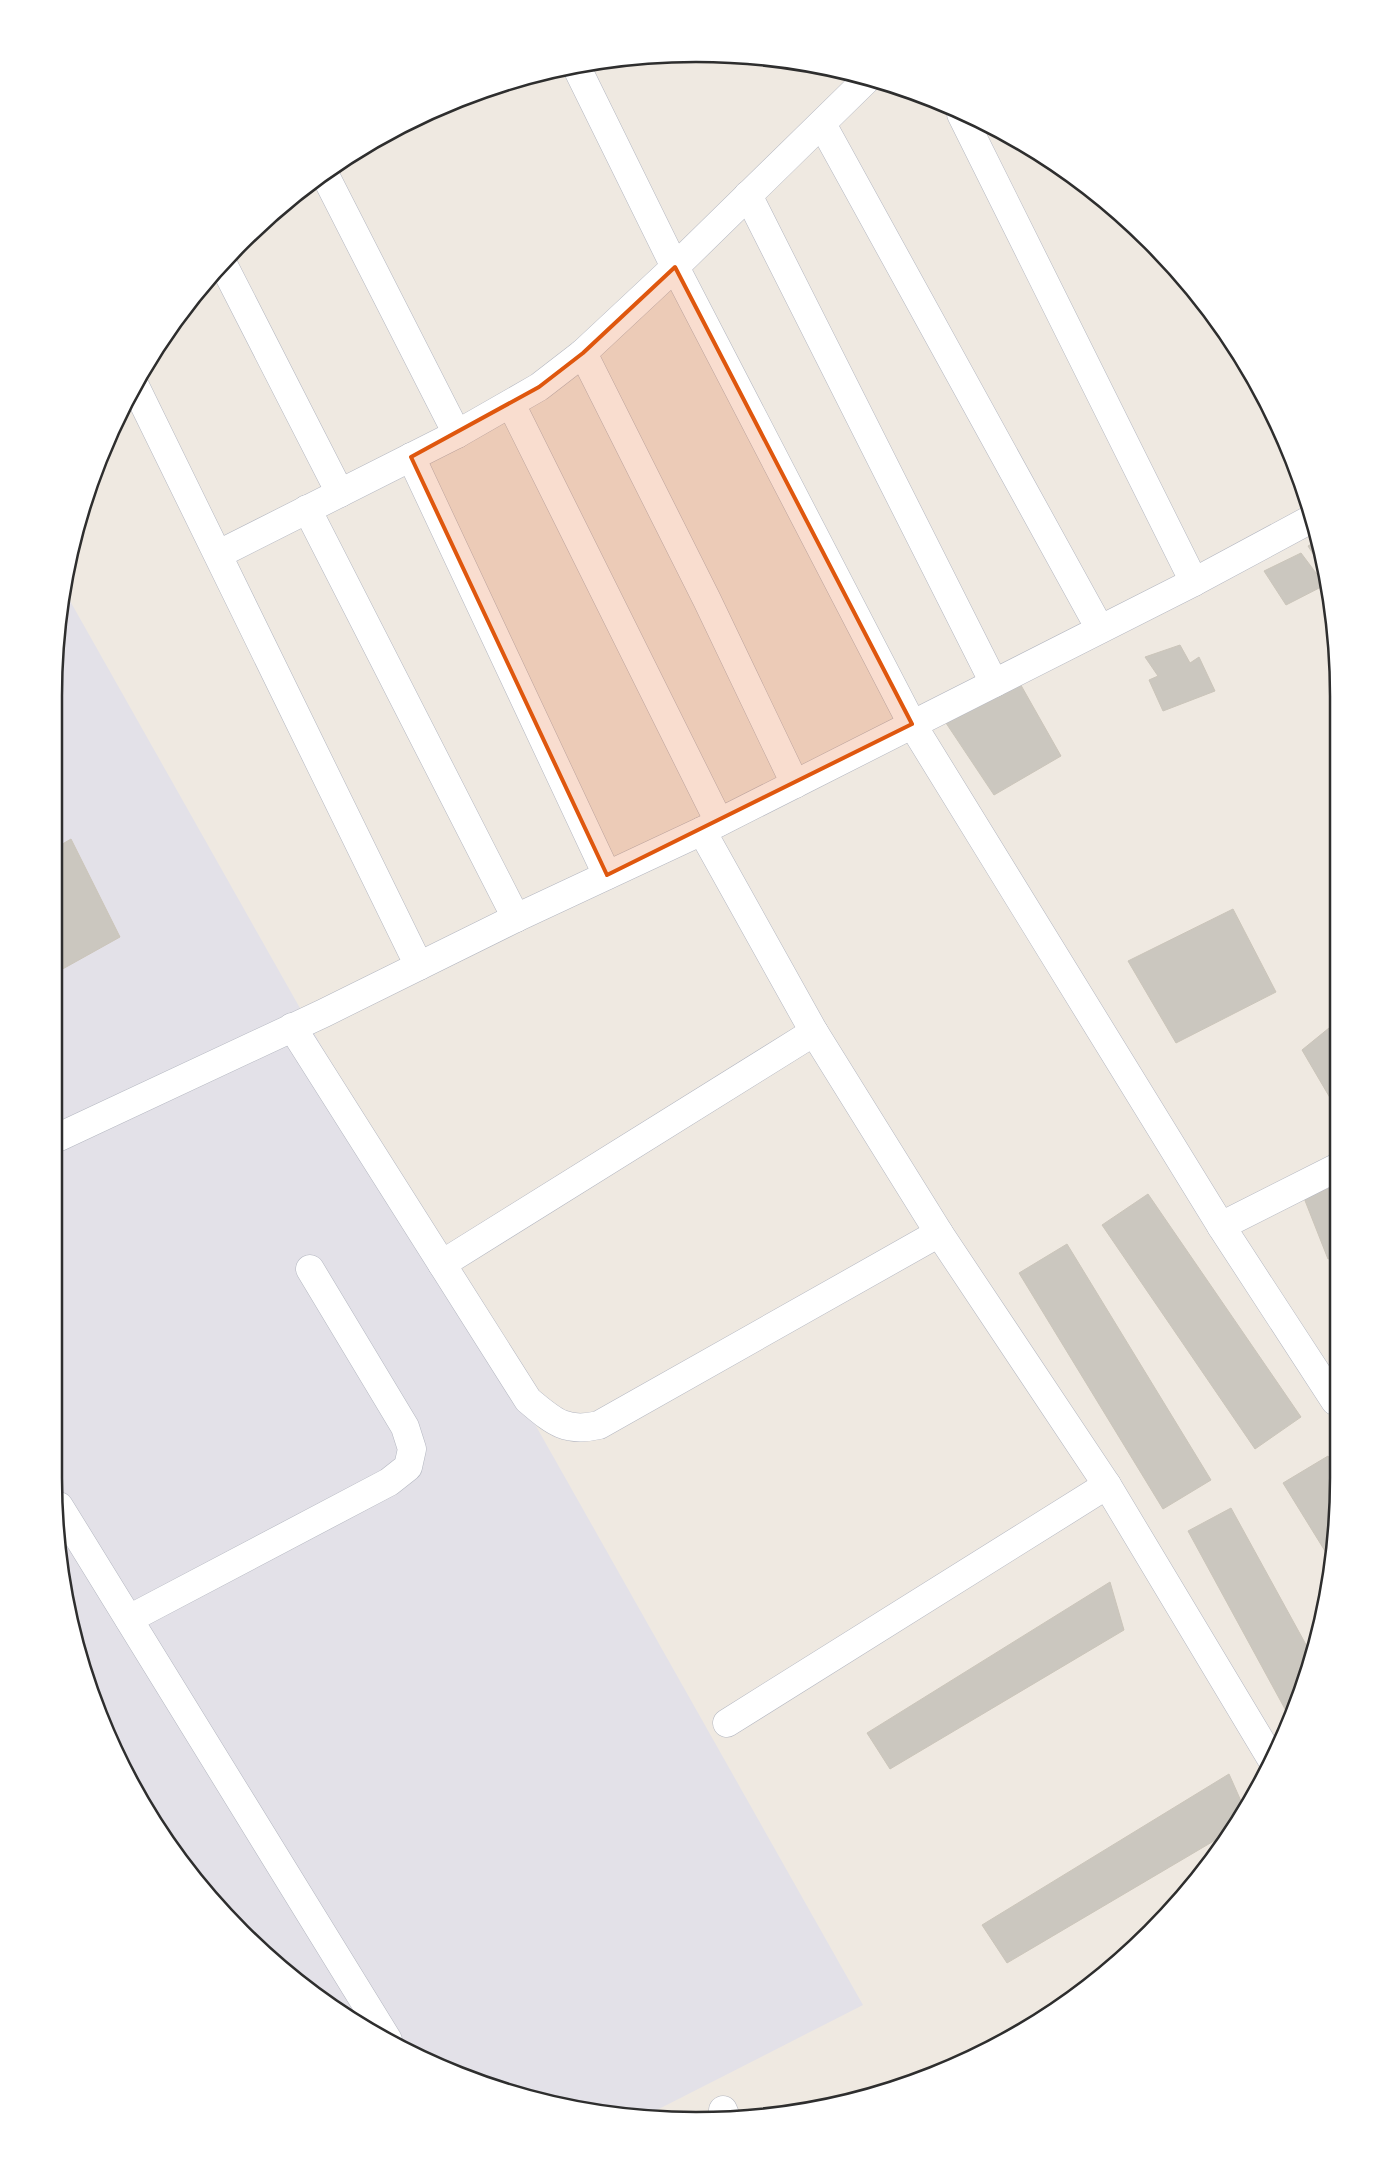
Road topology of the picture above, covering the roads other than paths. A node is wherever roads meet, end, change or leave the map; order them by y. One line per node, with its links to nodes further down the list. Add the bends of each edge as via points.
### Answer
1 (580, 74): 7 (street)
2 (862, 84): 4 (street)
3 (965, 123): 18 (street)
4 (822, 124): 6 (street); 19 (street)
5 (328, 181): 12 (street)
6 (748, 195): 7 (street); 20 (street)
7 (675, 267): 9 (street); 21 (street)
8 (227, 271): 14 (street)
9 (583, 353): 11 (street, via 540,387); 22 (street)
10 (139, 394): 17 (street)
11 (511, 404): 12 (street); 23 (street)
12 (457, 434): 13 (street)
13 (411, 457): 14 (street); 24 (street)
14 (340, 493): 15 (street)
15 (307, 510): 17 (street); 25 (street)
16 (1306, 522): 18 (street)
17 (219, 554): 26 (street)
18 (1194, 582): 19 (street)
19 (1100, 629): 20 (street)
20 (994, 683): 21 (street)
21 (912, 724): 22 (street); 31 (street)
22 (795, 784): 23 (street)
23 (711, 827): 24 (street); 28 (street)
24 (607, 876): 25 (street)
25 (516, 918): 26 (street)
26 (418, 966): 27 (street)
27 (292, 1028): 29 (street); 33 (street)
28 (814, 1032): 32 (street); 33 (street)
29 (62, 1136)
30 (1330, 1171): 31 (street)
31 (1221, 1226): 35 (street)
32 (939, 1233): 33 (street, via 600,1425 581,1429 560,1425 528,1400); 36 (street)
33 (442, 1264)
34 (310, 1269): 38 (street, via 405,1427 412,1449 408,1467 389,1482)
35 (1330, 1395)
36 (1107, 1485): 39 (street); 40 (street)
37 (64, 1514): 38 (street)
38 (129, 1619): 41 (street)
39 (727, 1723)
40 (1267, 1752)
41 (380, 2028)

